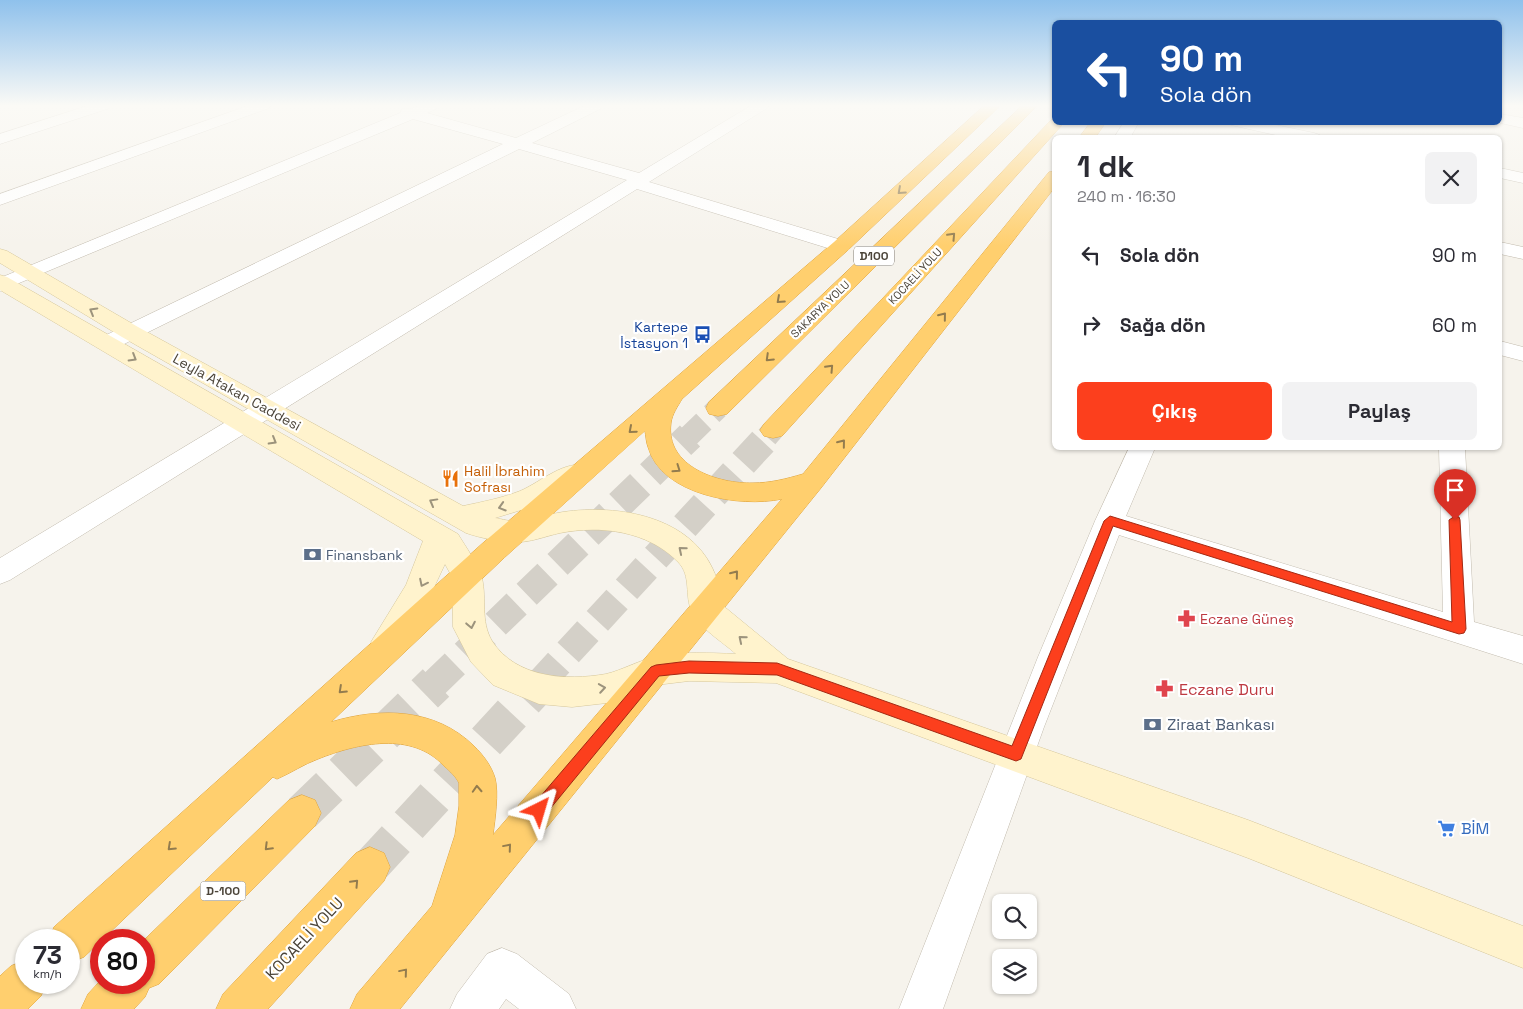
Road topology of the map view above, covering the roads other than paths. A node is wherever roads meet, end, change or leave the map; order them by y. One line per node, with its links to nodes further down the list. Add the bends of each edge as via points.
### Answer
1 (133, 152): 13 (street)
2 (319, 152): 18 (street)
3 (501, 152): 20 (street)
4 (544, 152): 12 (street)
5 (685, 152): 12 (street)
6 (944, 152): 14 (highway, one-way to 14)
7 (982, 152): 25 (highway, SAKARYA YOLU / D100, one-way to 25)
8 (1029, 152): 28 (highway, KOCAELİ YOLU, one-way to 8)
9 (1502, 173): 10 (street)
10 (1523, 178)
11 (1052, 180): 32 (highway, one-way to 11)
12 (638, 181): 14 (street); 26 (street)
13 (0, 200)
14 (841, 246): 24 (highway, one-way to 24)
15 (1502, 248): 16 (street)
16 (1523, 253)
17 (0, 256): 18 (main road, Leyla Atakan Caddesi)
18 (29, 273): 19 (street); 20 (main road, Leyla Atakan Caddesi, one-way to 18)
19 (1, 283): 21 (main road, Leyla Atakan Caddesi)
20 (130, 332): 21 (street); 26 (main road, Leyla Atakan Caddesi)
21 (108, 343): 27 (main road, Leyla Atakan Caddesi, one-way to 27)
22 (1502, 349): 23 (street)
23 (1523, 354)
24 (672, 396): 31 (highway, one-way to 31); 32 (highway, one-way to 32, via 658,421 658,440 661,453 688,477 712,487 740,492 766,492)
25 (718, 408)
26 (267, 410): 27 (street); 34 (main road, Leyla Atakan Caddesi, one-way to 26)
27 (244, 424): 34 (main road, Leyla Atakan Caddesi, one-way to 34); 36 (street)
28 (773, 430)
29 (1141, 450): 33 (street)
30 (1452, 450): 39 (street)
31 (594, 464): 34 (main road, one-way to 34); 35 (highway)
32 (812, 481): 38 (highway, one-way to 32)
33 (1110, 521): 39 (street); 44 (street)
34 (456, 530): 35 (main road); 37 (main road); 41 (main road, one-way to 41)
35 (516, 532): 37 (highway); 38 (main road, one-way to 35, via 700,575 689,555 665,536 645,527 594,520 563,522)
36 (0, 572)
37 (467, 577): 41 (highway); 43 (main road, one-way to 43, via 469,627 482,652 505,676 539,689 572,692 607,688)
38 (706, 610): 42 (main road, one-way to 38); 43 (highway)
39 (1459, 629): 40 (street)
40 (1523, 650)
41 (375, 660): 46 (highway, one-way to 46)
42 (777, 669): 43 (main road, via 689,667); 44 (main road)
43 (656, 671): 48 (highway, one-way to 43)
44 (1016, 754): 50 (main road, via 1248,839); 60 (street)
45 (302, 813): 51 (highway, D-100, one-way to 51)
46 (198, 822): 48 (highway, one-way to 46, via 474,842 478,804 476,777 456,750 438,737 411,728 378,727 308,746 281,759); 49 (highway, one-way to 49)
47 (370, 867): 56 (highway, KOCAELİ YOLU, one-way to 47)
48 (447, 920): 57 (highway, one-way to 48)
49 (80, 932)
50 (1523, 947)
51 (155, 958)
52 (15, 992): 54 (highway)
53 (118, 994): 55 (highway)
54 (0, 1006)
55 (103, 1009)
56 (238, 1009)
57 (372, 1009)
58 (472, 1009): 59 (street, via 502,969)
59 (554, 1009)
60 (921, 1009)

